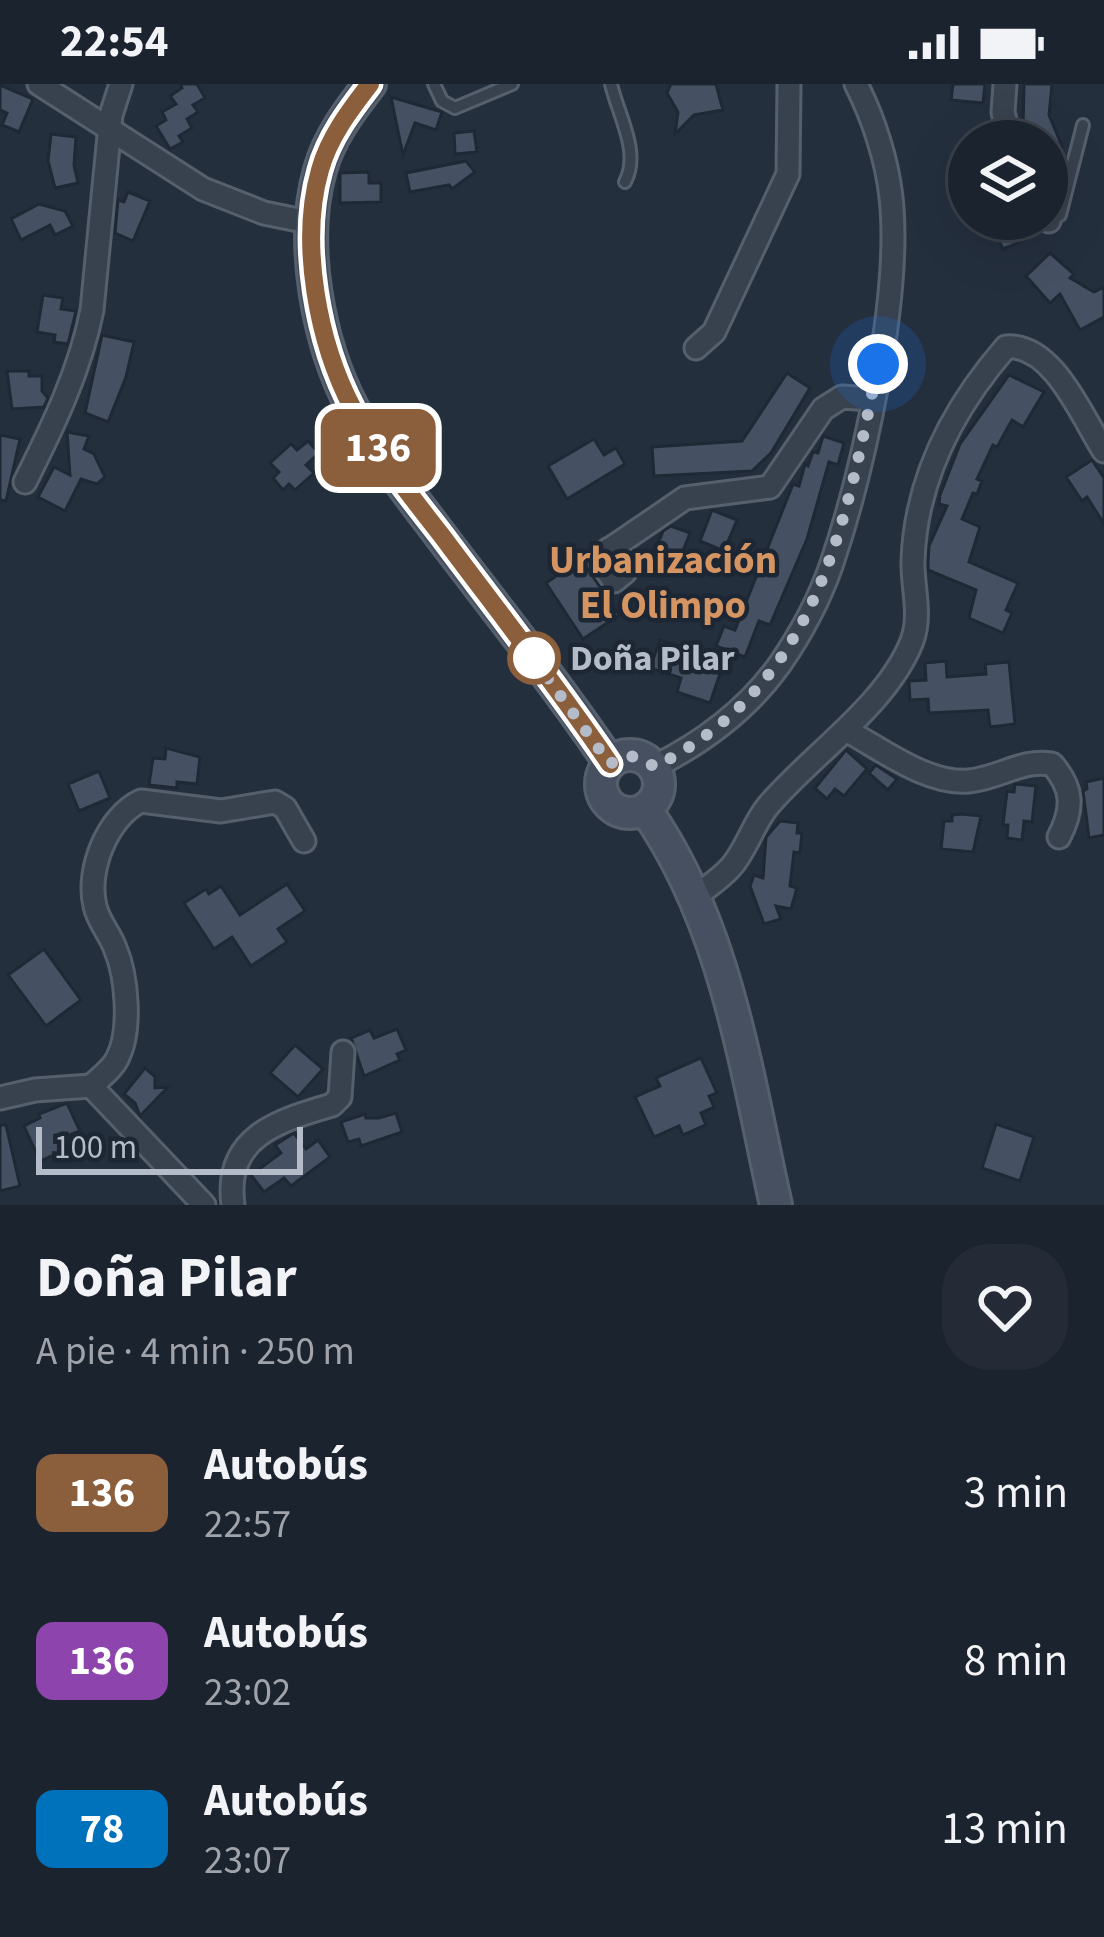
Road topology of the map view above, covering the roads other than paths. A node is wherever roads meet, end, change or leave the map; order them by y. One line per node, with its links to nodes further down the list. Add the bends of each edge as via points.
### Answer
1 (39, 84): 12 (street)
2 (121, 84): 12 (street)
3 (370, 84): 15 (main road, via 332,139)
4 (434, 84): 5 (lane, via 455,108)
5 (512, 84)
6 (610, 84): 13 (lane, via 632,152)
7 (789, 84): 16 (street, via 784,184 714,332)
8 (856, 84): 17 (street, via 891,197 890,282)
9 (1005, 84): 10 (street)
10 (1005, 120)
11 (1083, 125): 14 (lane)
12 (110, 128): 15 (street, via 203,189); 19 (street, via 86,341)
13 (625, 182)
14 (1068, 183)
15 (313, 223): 22 (main road, via 322,319 353,409)
16 (697, 348)
17 (871, 399): 20 (street, via 842,397 823,410 770,487 685,498); 23 (street, via 830,568 779,665 689,749)
18 (1104, 451): 21 (street, via 1038,354 1006,347 938,446 915,515 913,639)
19 (26, 482)
20 (609, 549)
21 (846, 730): 25 (street, via 932,775 967,782 1030,760 1052,764 1071,800); 27 (street, via 766,808 731,868)
22 (610, 764): 23 (main road, via 638,756); 24 (main road, via 601,780 610,806 627,814)
23 (654, 767): 24 (main road, via 659,785)
24 (645, 809): 27 (main road)
25 (1059, 837)
26 (304, 841): 29 (street, via 275,802 221,812 141,801 118,817 93,893 122,969 123,1039 118,1058)
27 (695, 897): 33 (main road, via 727,995)
28 (344, 1052): 32 (street, via 340,1097 332,1105 285,1120 238,1154)
29 (91, 1085): 30 (street); 31 (street)
30 (0, 1098)
31 (204, 1205)
32 (233, 1205)
33 (776, 1205)

